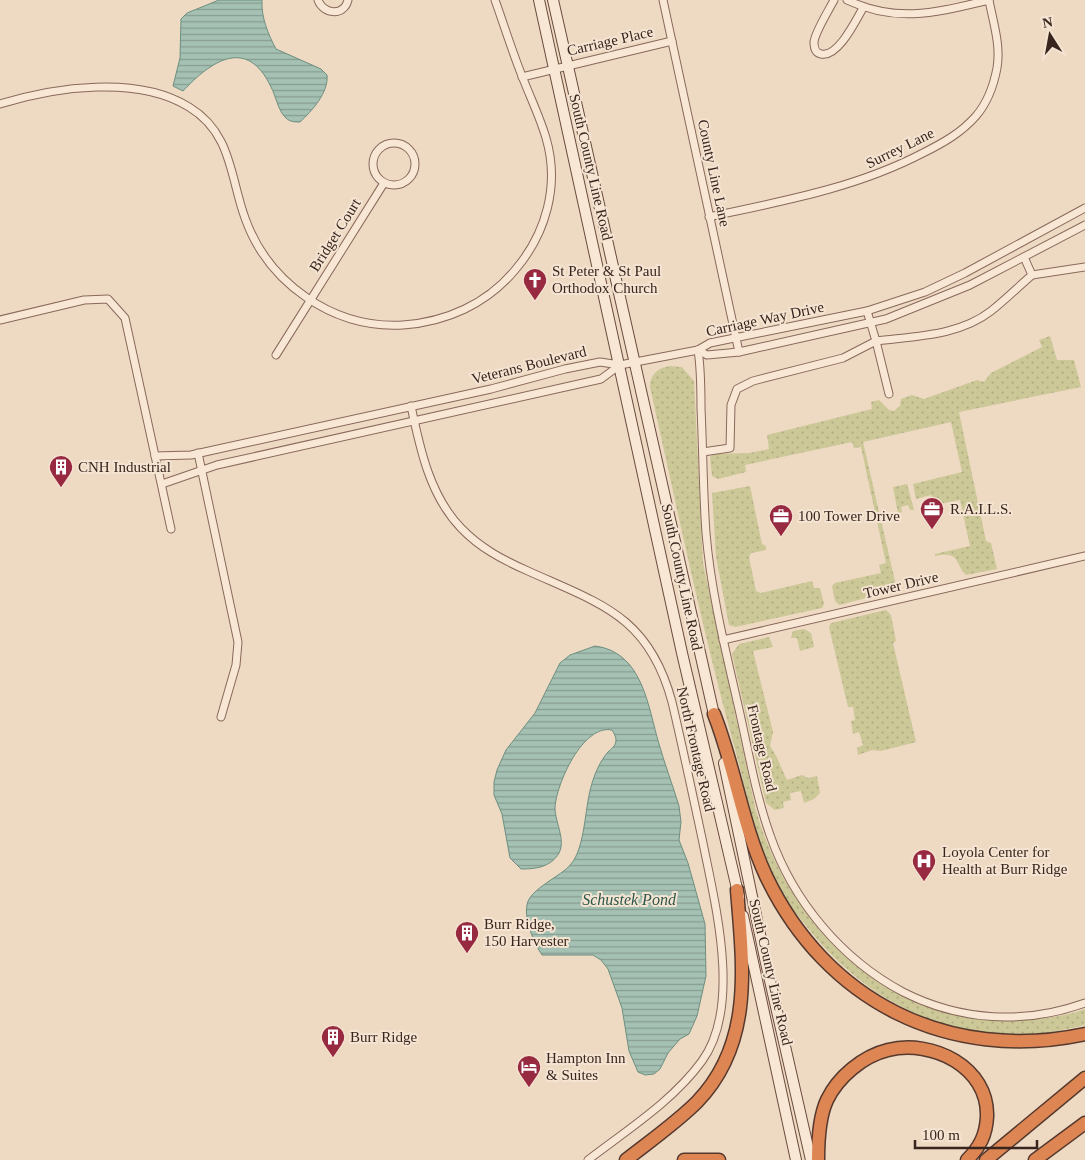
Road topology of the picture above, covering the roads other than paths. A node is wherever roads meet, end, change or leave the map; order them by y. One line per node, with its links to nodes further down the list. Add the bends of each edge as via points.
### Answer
1 (318, 0): 2 (street, via 320,7 329,12 339,11)
2 (348, 0)
3 (495, 0): 14 (street)
4 (538, 0): 13 (main road, South County Line Road)
5 (553, 0): 12 (main road, South County Line Road)
6 (663, 0): 11 (street, County Line Lane)
7 (834, 0): 10 (street, via 814,41 818,54 825,55 835,50)
8 (847, 0): 10 (street)
9 (989, 0): 10 (street, via 926,14 888,14); 18 (street, Surrey Lane, via 998,46 997,67 986,100 977,115 954,136 905,163 864,180)
10 (864, 8)
11 (672, 40): 12 (street, Carriage Place); 18 (street, County Line Lane)
12 (568, 65): 13 (street, Carriage Place); 36 (main road, South County Line Road)
13 (554, 68): 14 (street, Carriage Place); 37 (main road, South County Line Road)
14 (522, 77): 26 (street, via 548,145 551,188 540,232 529,254 508,279 466,308 415,324 385,325 358,321)
15 (0, 104): 26 (street, via 51,91 104,88 155,92 191,108 215,132 228,153 244,215 262,253 280,275)
16 (384, 183): 16 (street, via 392,187 404,184 414,173 415,157 409,147 397,142 376,151 372,163); 26 (street, Bridget Court)
17 (1085, 208): 19 (street, Carriage Way Drive)
18 (709, 217): 31 (street, County Line Lane)
19 (1058, 223): 21 (street); 25 (street, Carriage Way Drive)
20 (1085, 224): 21 (street, Carriage Way Drive)
21 (1065, 236): 22 (street, Carriage Way Drive)
22 (1024, 257): 24 (street); 27 (street, Carriage Way Drive)
23 (1085, 267): 24 (street)
24 (1032, 275): 32 (street, via 990,312 958,328)
25 (925, 292): 27 (street); 28 (street, Carriage Way Drive)
26 (310, 300): 35 (street, Bridget Court)
27 (930, 303): 30 (street, Carriage Way Drive)
28 (867, 311): 30 (street); 31 (street, Carriage Way Drive)
29 (0, 320): 43 (street, via 84,300 108,299 125,318)
30 (871, 323): 32 (street); 34 (street, Carriage Way Drive)
31 (737, 338): 33 (street, Carriage Way Drive, via 710,343); 34 (street, County Line Lane)
32 (876, 341): 38 (street); 41 (street, via 843,358 754,381 738,390 731,405 730,448)
33 (698, 350): 34 (street, Carriage Way Drive, via 707,355); 36 (street); 41 (street, Frontage Road)
34 (739, 352)
35 (276, 355)
36 (634, 361): 37 (street); 49 (main road, South County Line Road)
37 (620, 365): 39 (street, Veterans Boulevard, via 600,362); 40 (street, Veterans Boulevard, via 601,379); 51 (main road, South County Line Road)
38 (889, 394)
39 (411, 406): 40 (street, North Frontage Road); 42 (street, Veterans Boulevard)
40 (414, 422): 44 (street, Veterans Boulevard); 56 (street, North Frontage Road, via 434,486 462,529 503,560 612,610 648,648 667,683 672,702 719,926 722,987 716,1033 703,1060 685,1082)
41 (703, 452): 48 (street, Frontage Road, via 708,548)
42 (198, 454): 43 (street, Veterans Boulevard); 44 (street)
43 (155, 456): 45 (street)
44 (201, 470): 45 (street, Veterans Boulevard); 50 (street, via 238,642 236,665)
45 (162, 484): 46 (street)
46 (172, 529)
47 (1085, 556): 48 (street, Tower Drive)
48 (723, 640): 52 (street, Frontage Road, via 770,836 802,899 842,948 862,966 909,995 938,1007 974,1016 1026,1016)
49 (714, 714): 53 (highway, via 727,748 748,832 766,875 793,922 843,979 903,1018 954,1035 1015,1042); 61 (main road, South County Line Road)
50 (221, 717)
51 (737, 890): 57 (highway, via 743,1001 736,1036 720,1072 705,1093); 60 (main road, South County Line Road)
52 (1085, 1003)
53 (1085, 1034)
54 (1085, 1078): 64 (highway)
55 (1085, 1123): 65 (highway)
56 (588, 1160)
57 (626, 1160)
58 (684, 1160): 59 (highway)
59 (719, 1160)
60 (796, 1160)
61 (811, 1160)
62 (818, 1160): 63 (highway, via 823,1113 836,1086 867,1059 888,1050 910,1048 947,1056 964,1066 983,1091 987,1112 984,1139)
63 (967, 1160)
64 (986, 1160)
65 (1035, 1160)

